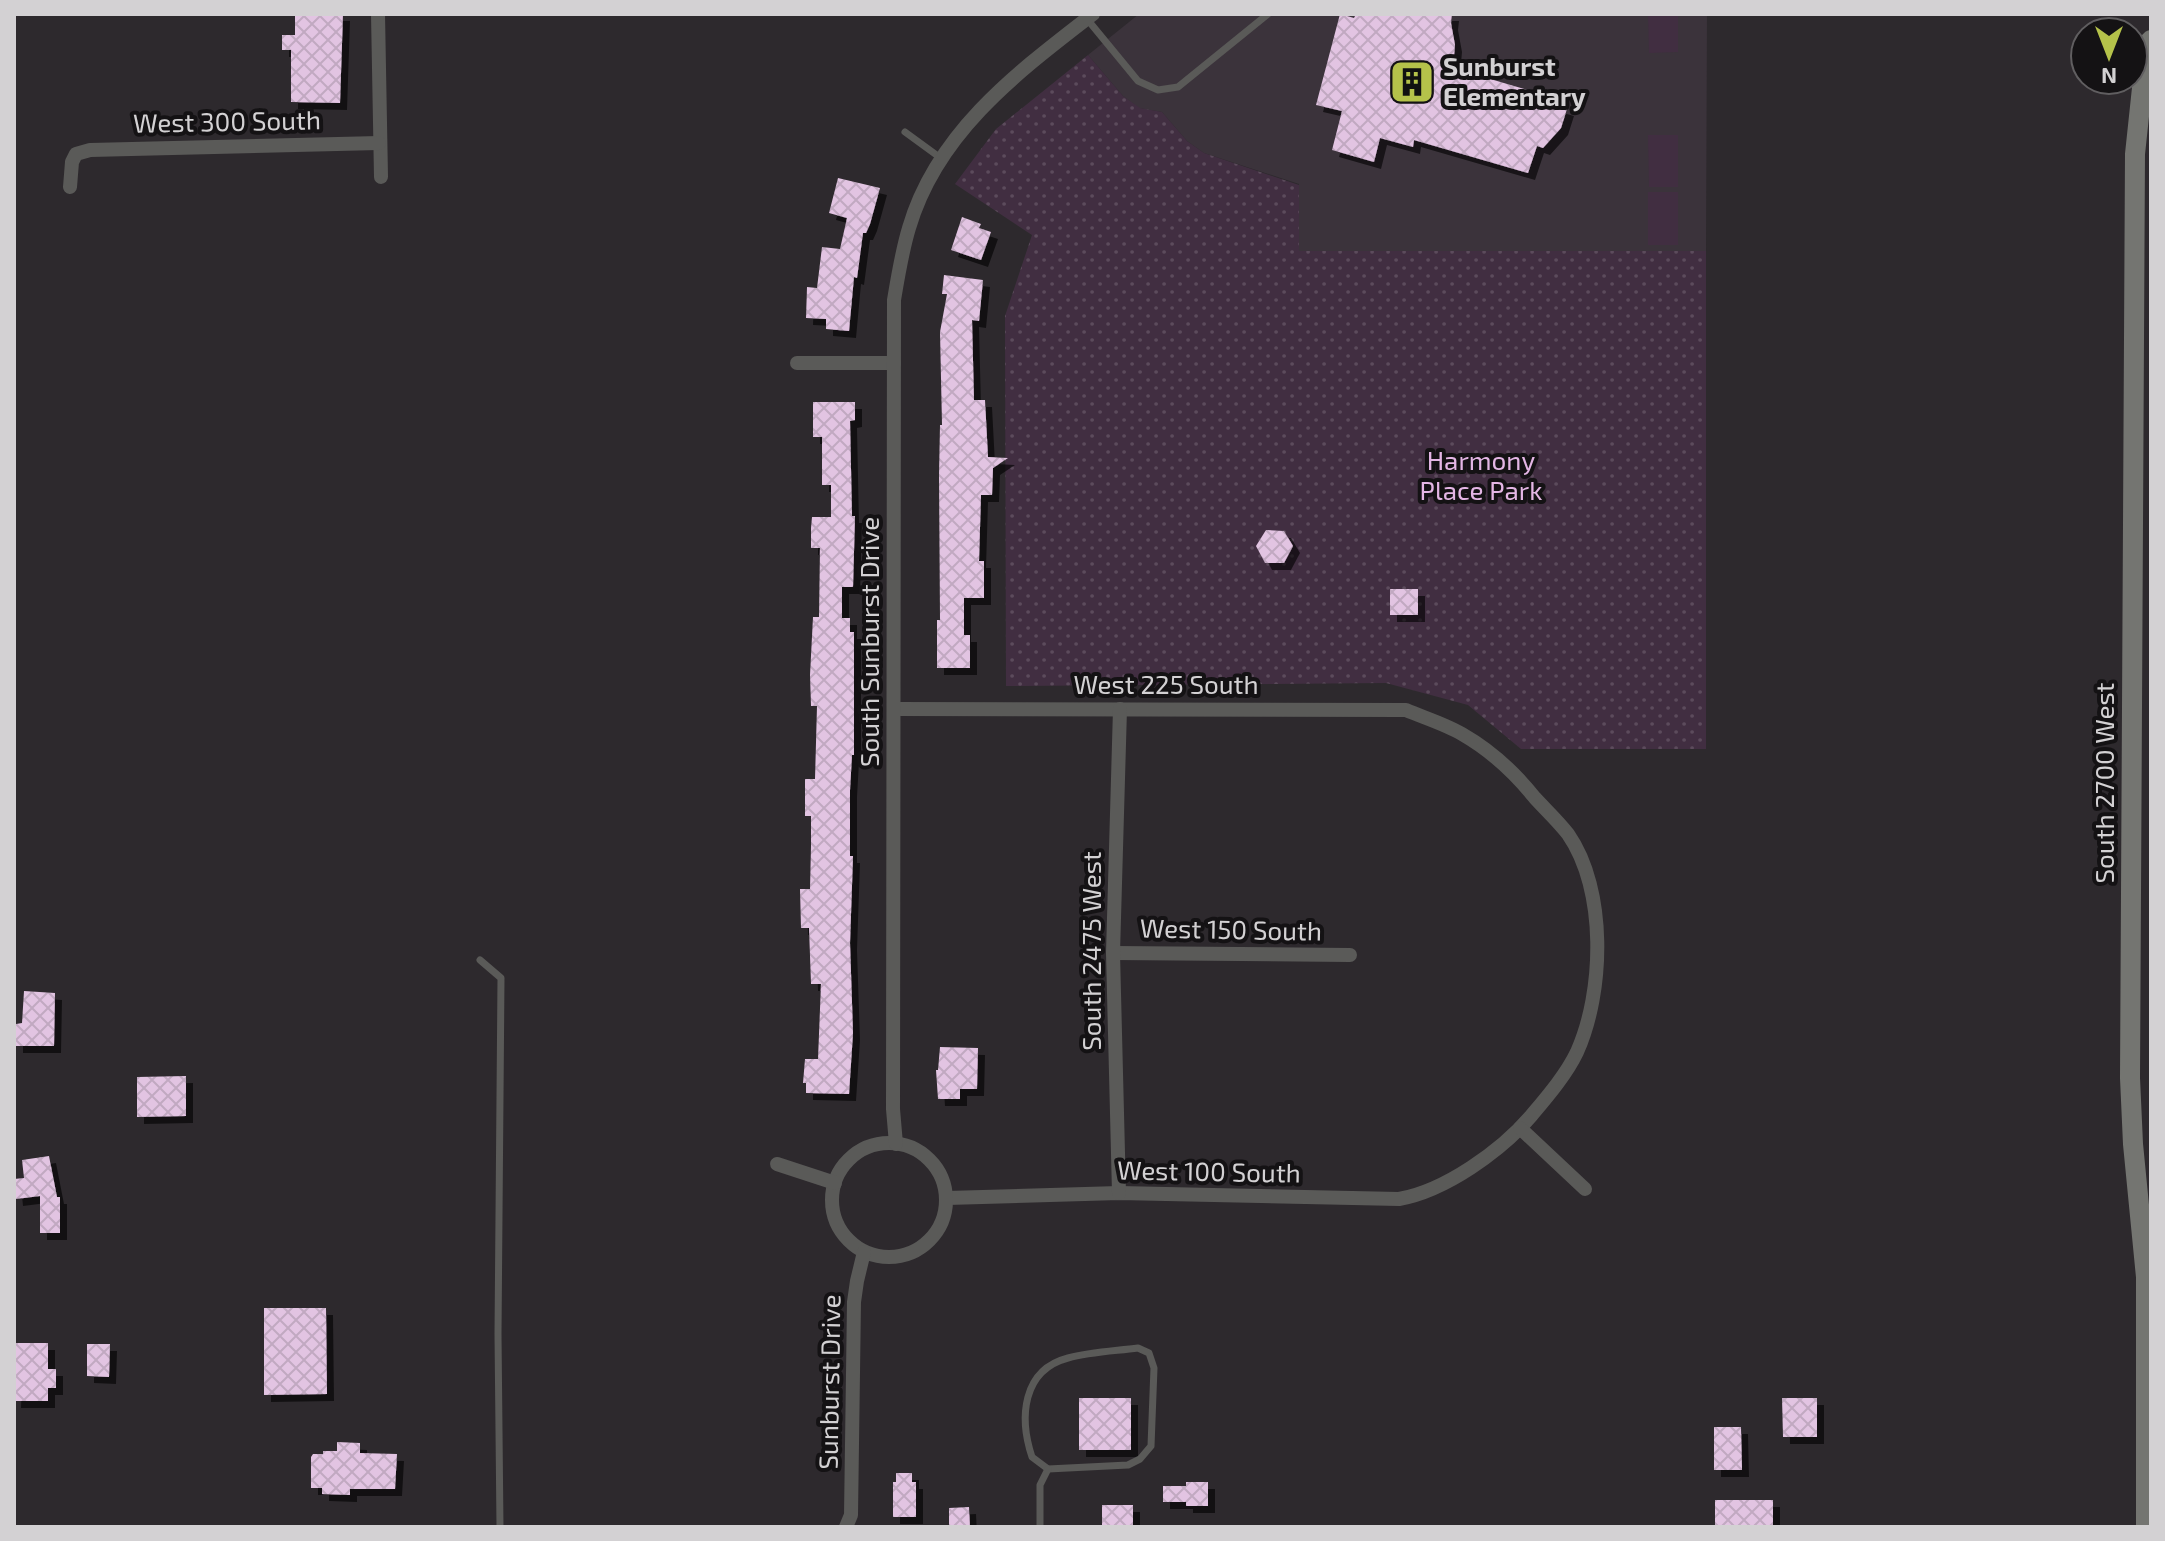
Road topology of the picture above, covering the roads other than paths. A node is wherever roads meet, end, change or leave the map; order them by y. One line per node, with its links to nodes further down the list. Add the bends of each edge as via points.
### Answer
1 (378, 14): 6 (street)
2 (1268, 14): 3 (lane, via 1178,87 1158,90 1138,81)
3 (1090, 16): 7 (street, via 1000,88)
4 (2151, 40): 29 (main road, South 2700 West, via 2135,154 2130,1078 2146,1277)
5 (905, 132): 7 (lane)
6 (379, 143): 8 (street); 9 (street, West 300 South, via 106,148 76,154)
7 (944, 155): 11 (street, South Sunburst Drive, via 909,226 894,300)
8 (381, 177)
9 (70, 187)
10 (797, 363): 11 (street)
11 (894, 363): 12 (street, South Sunburst Drive)
12 (894, 709): 13 (street, West 225 South); 18 (street, South Sunburst Drive)
13 (1120, 709): 14 (street, South 2475 West); 17 (street, West 225 South, via 1406,710 1460,732 1528,788 1568,835 1590,883 1597,937 1591,1007 1575,1056)
14 (1113, 953): 15 (street, West 150 South); 22 (street, South 2475 West)
15 (1350, 955)
16 (480, 960): 27 (lane, via 501,978)
17 (1520, 1128): 21 (street); 22 (street, West 100 South, via 1487,1157 1416,1196 1399,1199)
18 (896, 1144): 20 (street, via 858,1152); 23 (street, via 925,1156 944,1182)
19 (777, 1164): 20 (street)
20 (835, 1183): 24 (street, via 834,1215 851,1243)
21 (1585, 1189)
22 (1119, 1193): 23 (street, West 100 South)
23 (947, 1198): 24 (street, via 935,1235 921,1248 903,1256)
24 (864, 1252): 26 (street, Sunburst Drive, via 854,1302)
25 (1048, 1469): 25 (lane, via 1128,1465 1146,1453 1151,1446 1154,1368 1149,1353 1138,1348 1068,1358 1047,1367 1027,1395 1024,1412 1032,1457); 28 (lane, via 1040,1485)
26 (851, 1523)
27 (500, 1527)
28 (1040, 1527)
29 (2146, 1527)

